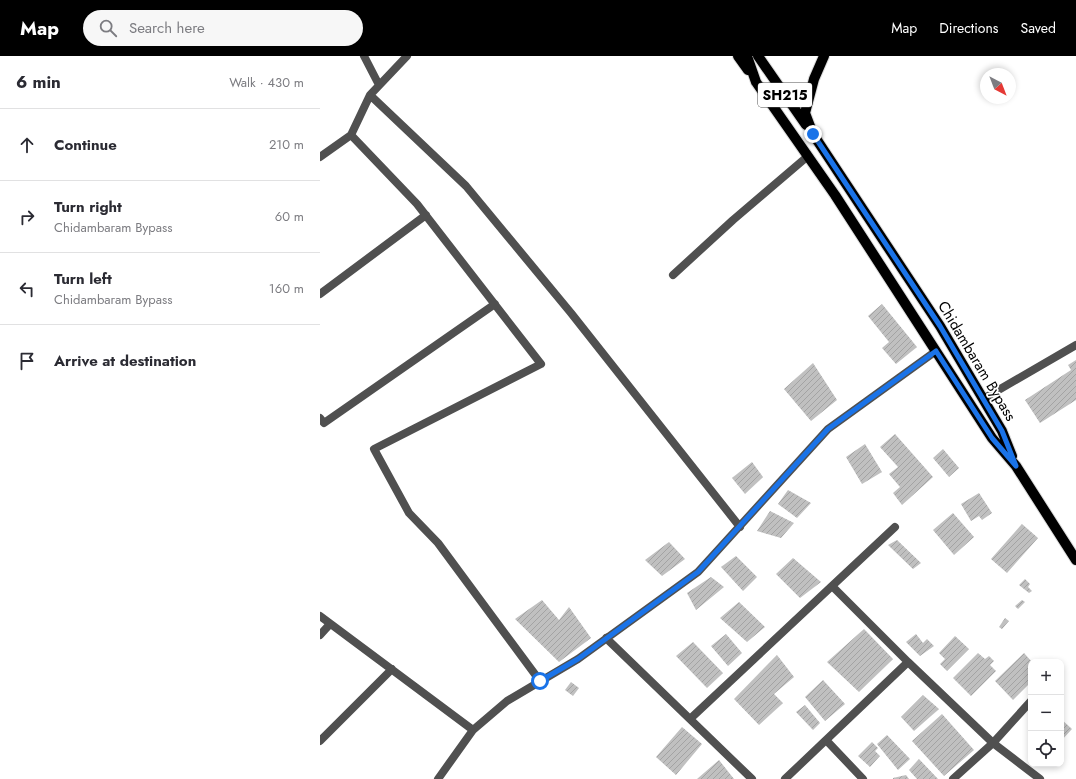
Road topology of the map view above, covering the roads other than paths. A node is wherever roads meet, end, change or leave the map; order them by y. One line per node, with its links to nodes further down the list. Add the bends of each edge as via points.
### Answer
1 (364, 56): 8 (street)
2 (407, 56): 8 (street)
3 (738, 56): 7 (main road, SH215)
4 (747, 56): 7 (main road, Chidambaram Bypass)
5 (758, 56): 10 (main road, SH215)
6 (824, 56): 10 (main road, Chidambaram Bypass, via 814,79 805,113)
7 (756, 82): 12 (main road, Chidambaram Bypass)
8 (379, 85): 9 (street)
9 (370, 95): 11 (street); 23 (street, via 466,186 571,313)
10 (813, 134): 20 (main road, Chidambaram Bypass, via 940,326)
11 (351, 135): 13 (street); 14 (street)
12 (808, 156): 15 (street); 19 (main road, Chidambaram Bypass)
13 (320, 157)
14 (426, 215): 16 (street); 17 (street)
15 (673, 276)
16 (320, 294)
17 (495, 304): 21 (street, via 324,424); 33 (street, via 541,364 374,449 409,513 438,544)
18 (1076, 345): 20 (street)
19 (936, 351): 22 (main road, Chidambaram Bypass, via 992,438); 23 (street, via 828,429)
20 (983, 399): 22 (main road, Chidambaram Bypass, via 1002,431)
21 (320, 418)
22 (1016, 466): 25 (main road)
23 (740, 527): 30 (street, via 698,572)
24 (895, 527): 26 (street)
25 (1076, 560)
26 (832, 586): 31 (street); 35 (street)
27 (320, 616): 28 (street)
28 (330, 624): 29 (street); 32 (street)
29 (320, 634)
30 (606, 638): 33 (street, via 578,659); 35 (street)
31 (908, 662): 37 (street); 39 (street)
32 (392, 669): 36 (street); 38 (street)
33 (540, 681): 36 (street, via 507,701)
34 (1028, 704): 39 (street)
35 (690, 719): 41 (street)
36 (473, 730): 40 (street)
37 (826, 740): 42 (street); 43 (street)
38 (320, 741)
39 (992, 743): 44 (street); 45 (street)
40 (439, 779)
41 (752, 779)
42 (785, 779)
43 (864, 779)
44 (953, 779)
45 (1040, 779)

